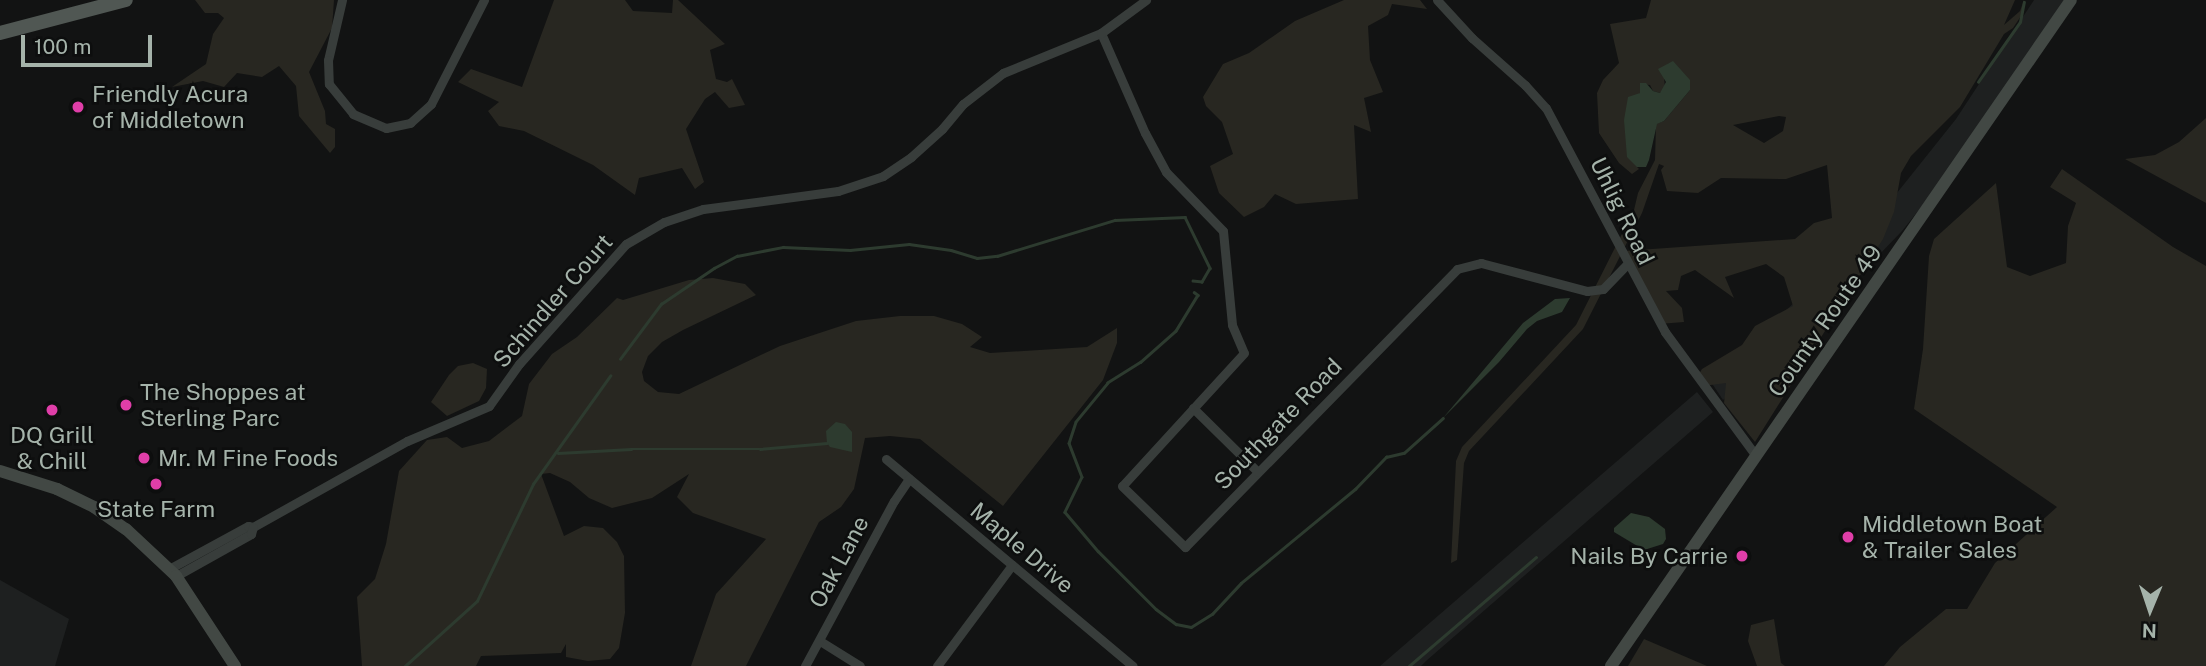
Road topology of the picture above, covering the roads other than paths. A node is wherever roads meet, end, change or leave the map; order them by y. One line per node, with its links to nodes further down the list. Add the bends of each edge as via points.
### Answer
1 (126, 0): 7 (main road)
2 (342, 0): 3 (street, via 328,61 330,84 353,114 386,128 410,123 426,111)
3 (484, 0)
4 (1146, 0): 8 (street, Schindler Court)
5 (1437, 0): 9 (street, Uhlig Road, via 1546,108)
6 (2071, 0): 11 (street, County Route 49)
7 (0, 33)
8 (1101, 33): 10 (street, Southgate Road, via 1166,172 1223,231 1232,325 1244,353); 17 (street, Schindler Court, via 1003,73 963,104 911,157 883,176 838,191 717,206 664,222 626,244 519,364 489,405 407,441 253,527 251,534)
9 (1627, 264): 11 (street, Uhlig Road, via 1665,332); 14 (street, Southgate Road, via 1603,289 1587,291 1481,263 1457,270)
10 (1193, 408): 14 (street); 14 (street, Southgate Road, via 1122,486 1131,495 1185,547)
11 (1756, 456): 24 (street, County Route 49)
12 (886, 459): 15 (street, Maple Drive)
13 (0, 471): 17 (street, via 57,489 94,507)
14 (1258, 472)
15 (909, 479): 16 (street, Maple Drive); 18 (street, Oak Lane)
16 (1012, 565): 19 (street, Maple Drive); 23 (street)
17 (172, 572): 20 (street)
18 (820, 641): 21 (street, Oak Lane); 22 (street)
19 (1128, 665)
20 (234, 666)
21 (805, 666)
22 (860, 666)
23 (937, 666)
24 (1611, 666)

